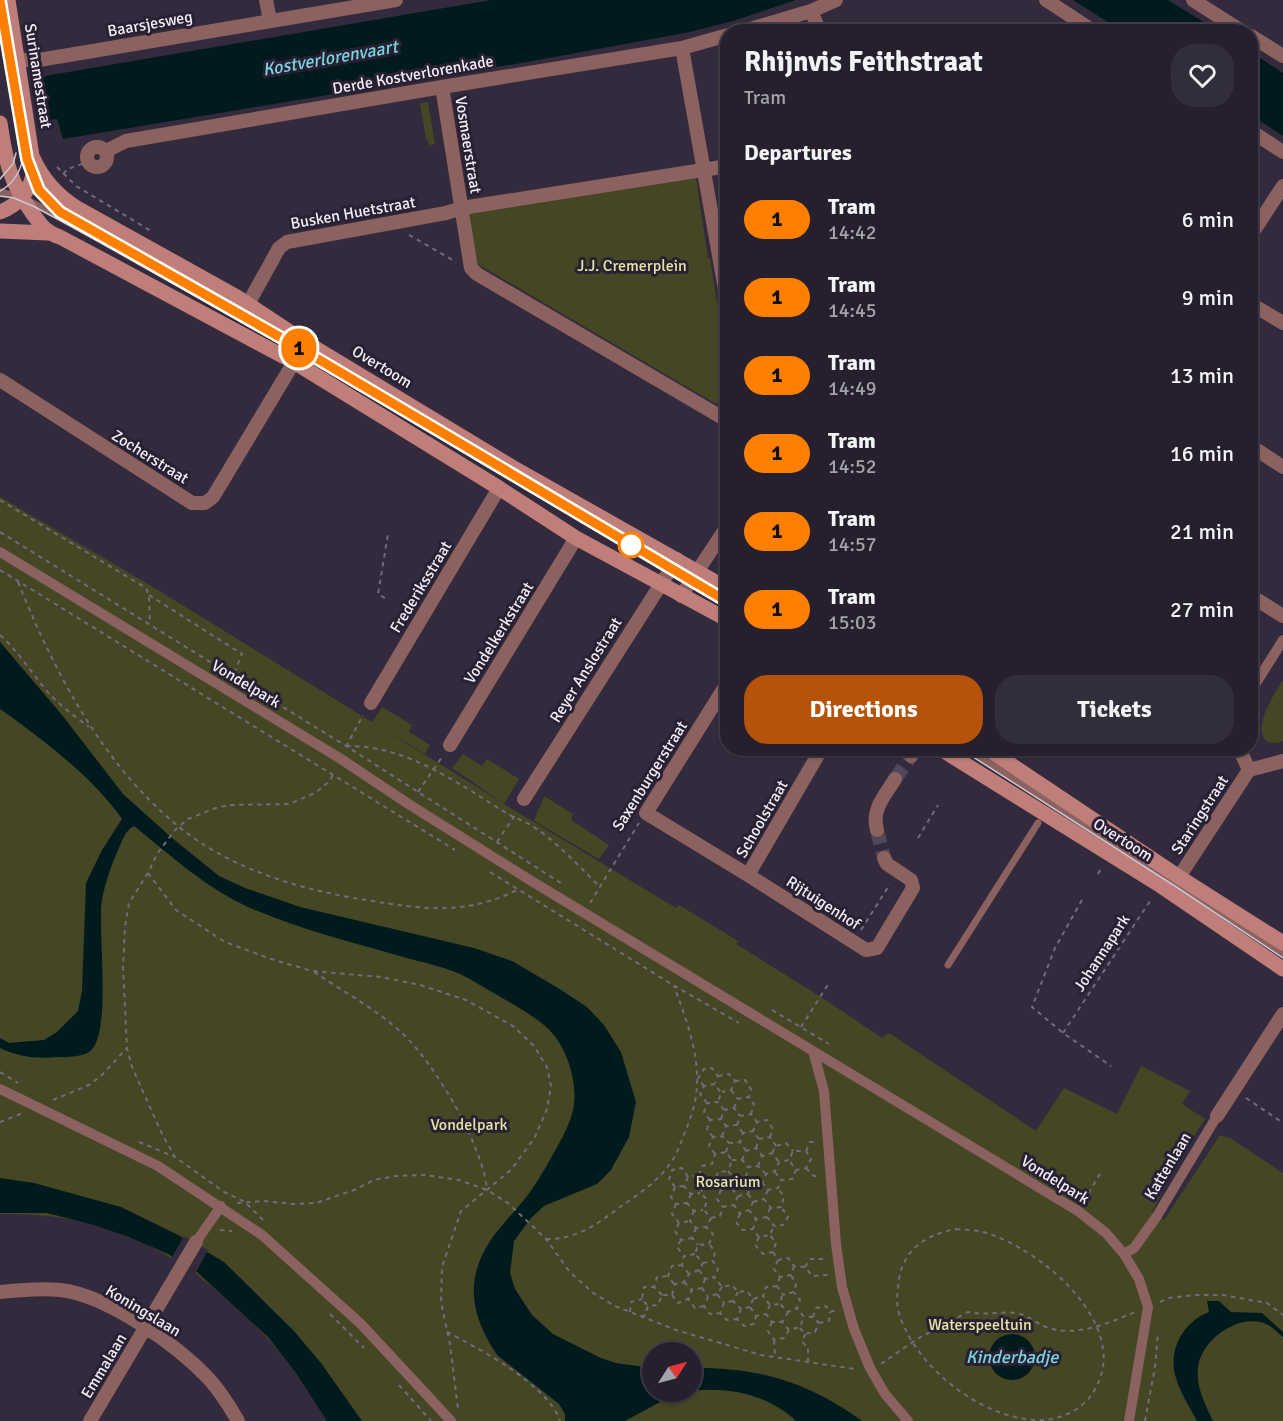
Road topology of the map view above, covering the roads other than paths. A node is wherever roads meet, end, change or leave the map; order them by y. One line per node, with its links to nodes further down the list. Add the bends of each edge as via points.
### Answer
1 (8, 0): 17 (main road, Surinamestraat)
2 (266, 0): 8 (street)
3 (396, 0): 8 (street, Baarsjesweg)
4 (836, 0): 7 (street)
5 (1046, 0): 11 (street)
6 (1193, 0): 12 (street)
7 (811, 11): 9 (street); 10 (street)
8 (270, 20): 17 (street, Baarsjesweg, via 39,60)
9 (767, 24)
10 (817, 24)
11 (1083, 24)
12 (1230, 24)
13 (720, 37): 15 (street, Derde Kostverlorenkade)
14 (1258, 40): 16 (street)
15 (682, 48): 18 (street, Derde Kostverlorenkade); 27 (street)
16 (1283, 56)
17 (17, 60): 23 (main road, Surinamestraat)
18 (442, 87): 24 (street, Derde Kostverlorenkade, via 126,141 106,151 102,166); 33 (street, Vosmaerstraat)
19 (0, 123): 20 (main road)
20 (1, 128): 26 (main road)
21 (1258, 136): 22 (street)
22 (1283, 152)
23 (33, 158): 28 (main road); 32 (main road, Overtoom, via 43,176)
24 (88, 162)
25 (720, 167): 27 (street)
26 (4, 169): 28 (main road); 31 (main road, Overtoom)
27 (704, 169): 33 (street); 38 (street)
28 (32, 183): 31 (main road); 32 (main road)
29 (1283, 186): 35 (street)
30 (0, 192): 31 (lane)
31 (22, 198): 34 (main road); 37 (main road, Overtoom); 51 (lane, Overtoom)
32 (67, 201): 39 (main road, Overtoom)
33 (462, 208): 39 (street, Busken Huetstraat, via 287,242 279,248); 44 (street, via 471,268 477,274)
34 (0, 212)
35 (1258, 224)
36 (0, 231): 37 (main road)
37 (48, 233): 42 (main road, Overtoom)
38 (720, 260)
39 (248, 303): 51 (main road, Overtoom, via 305,342)
40 (1258, 308): 41 (street)
41 (1283, 323)
42 (294, 362): 43 (street, Zocherstraat, via 213,497 205,503 192,503); 47 (main road, Overtoom)
43 (0, 380)
44 (720, 416)
45 (1258, 451): 46 (street)
46 (1283, 467)
47 (499, 488): 49 (main road, Overtoom); 62 (street, Frederiksstraat)
48 (720, 537): 53 (street)
49 (576, 538): 52 (main road, Overtoom); 63 (street, Vondelkerkstraat)
50 (3, 554): 84 (street, Vondelpark)
51 (673, 565): 52 (street, Reyer Anslostraat); 53 (main road, Overtoom)
52 (661, 584): 53 (main road, Overtoom); 72 (street, Reyer Anslostraat)
53 (690, 584): 54 (main road, Overtoom); 56 (lane, Overtoom); 57 (main road, Overtoom)
54 (720, 588)
55 (1258, 600): 58 (street)
56 (720, 601)
57 (720, 612)
58 (1283, 616)
59 (1283, 640): 60 (street)
60 (1258, 680)
61 (720, 695): 73 (street, Saxenburgerstraat)
62 (371, 703)
63 (450, 745)
64 (817, 756): 77 (street, Schoolstraat)
65 (952, 756): 82 (main road, Overtoom, via 1161,886)
66 (977, 756): 80 (lane, Overtoom)
67 (998, 756): 78 (main road, Overtoom)
68 (1243, 756): 70 (street)
69 (1283, 761): 70 (street)
70 (1249, 770): 78 (street, Staringstraat)
71 (895, 779): 75 (street, via 875,812)
72 (524, 799)
73 (646, 813): 77 (street, Rijtuigenhof)
74 (1038, 823): 81 (lane)
75 (877, 830)
76 (884, 858): 77 (street, Rijtuigenhof, via 886,864 911,880 913,888 877,948 866,950)
77 (748, 875)
78 (1179, 877): 79 (main road, Overtoom)
79 (1283, 943)
80 (1283, 954)
81 (948, 964)
82 (1283, 969)
83 (1283, 1014): 86 (street, Kattenlaan)
84 (813, 1051): 89 (street, Vondelpark, via 1078,1211 1106,1233); 95 (street, via 824,1091 842,1287 870,1368)
85 (0, 1089): 87 (street, via 158,1166)
86 (1217, 1116): 89 (street, Kattenlaan, via 1157,1216 1134,1248)
87 (218, 1210): 88 (street); 92 (street, via 262,1235 310,1276)
88 (198, 1239): 91 (street, Emmalaan)
89 (1124, 1254): 96 (street, Vondelpark, via 1139,1279 1148,1307)
90 (0, 1292): 91 (street, Koningslaan, via 61,1290 102,1302)
91 (146, 1328): 93 (street, Emmalaan); 94 (street, Koningslaan, via 211,1381)
92 (451, 1420)
93 (90, 1421)
94 (238, 1421)
95 (908, 1421)
96 (1129, 1421)

